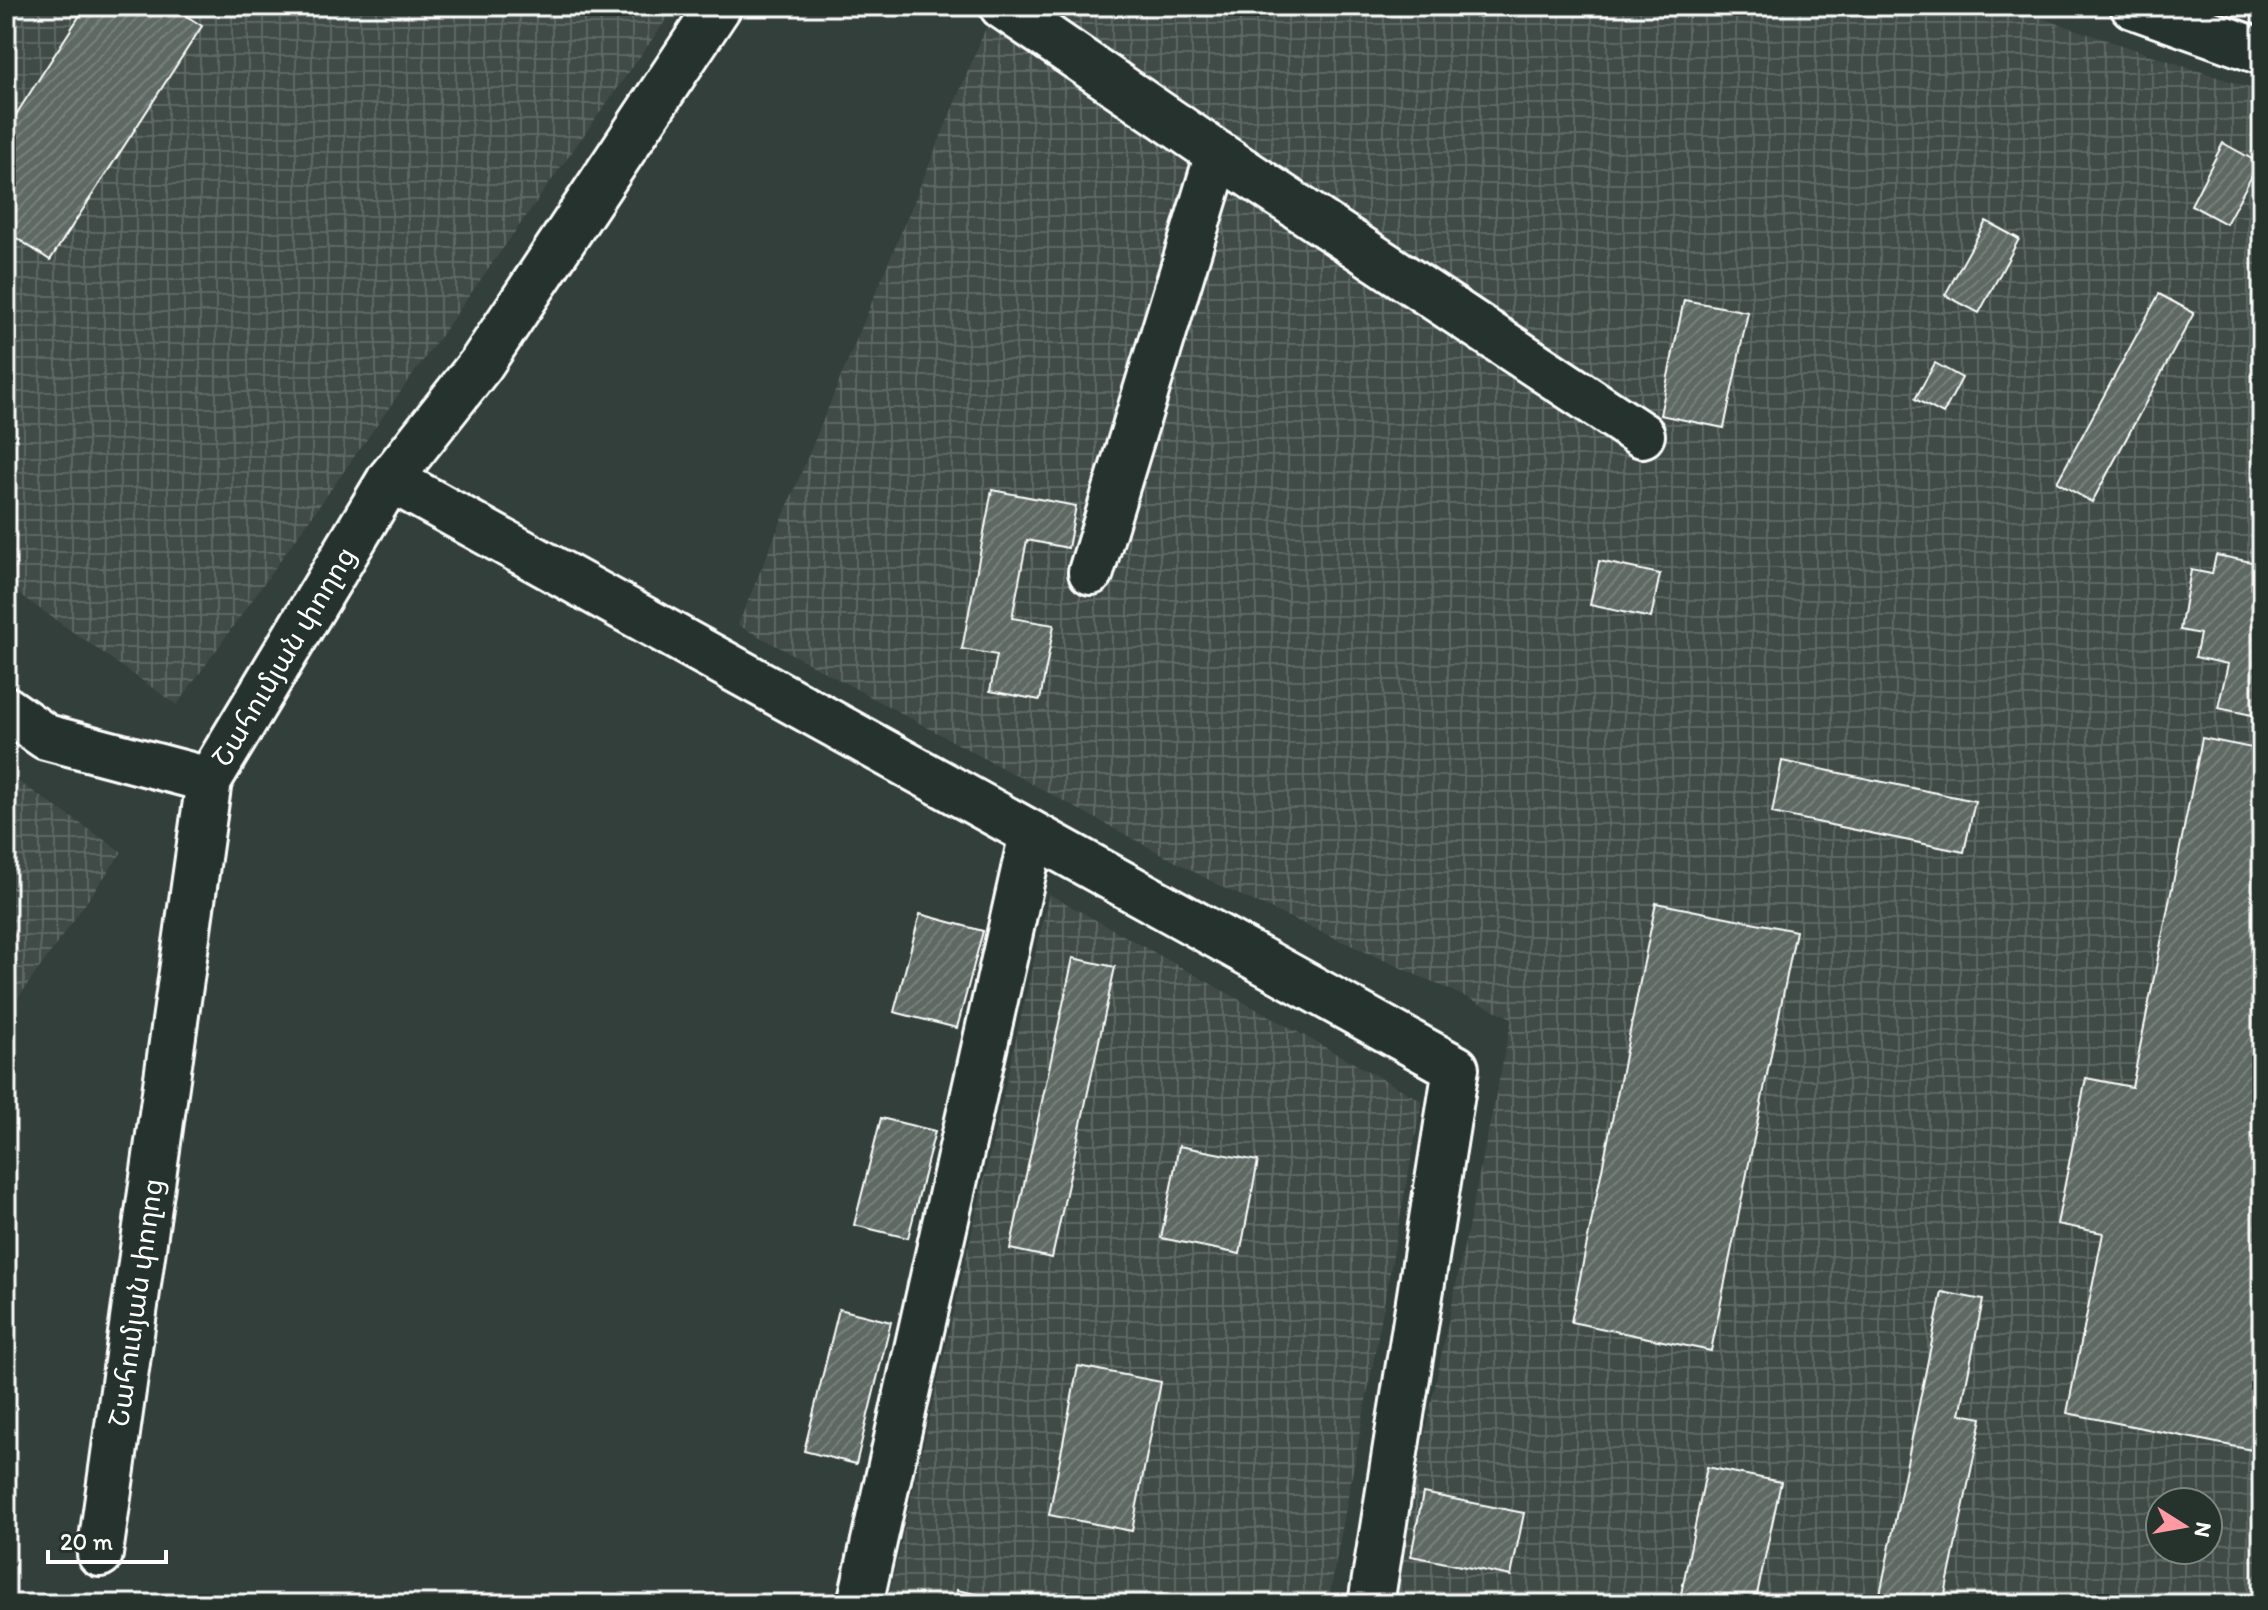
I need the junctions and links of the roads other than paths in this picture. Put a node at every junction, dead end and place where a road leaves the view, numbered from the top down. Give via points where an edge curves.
1 (719, 6) edge
2 (1002, 6) edge
3 (2133, 6) edge
4 (2262, 52) edge
5 (1218, 154) junction
6 (1642, 435) dead end
7 (390, 479) junction
8 (1091, 572) dead end
9 (6, 709) edge
10 (209, 780) junction
11 (1032, 834) junction
12 (100, 1554) dead end
13 (860, 1604) edge
14 (1371, 1604) edge

1 - 7 street, Շահումյան փողոց via 481,364
2 - 5 street
3 - 4 street
5 - 6 street
5 - 8 street
7 - 10 street, Շահումյան փողոց
7 - 11 street
9 - 10 street via 46,737
10 - 12 street, Շահումյան փողոց
11 - 13 street
11 - 14 street via 1456,1068

